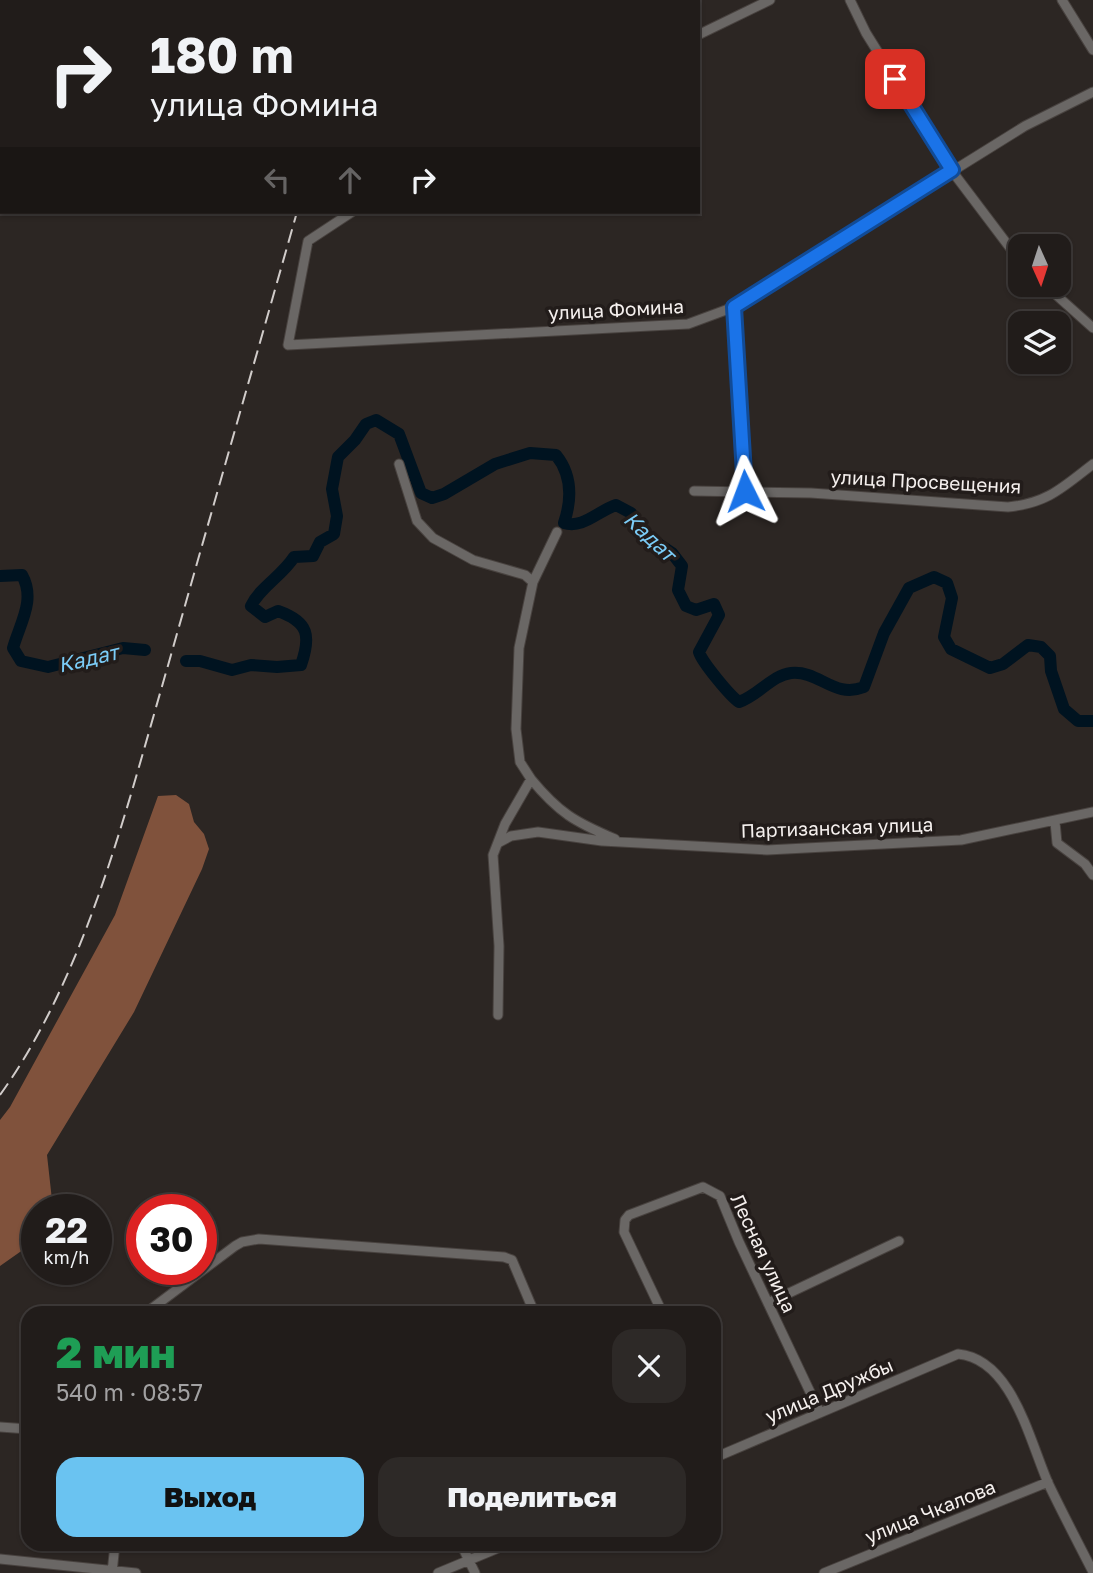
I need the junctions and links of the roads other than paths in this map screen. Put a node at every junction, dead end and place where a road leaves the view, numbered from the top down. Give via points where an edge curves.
1 (770, 0) edge
2 (850, 0) edge
3 (1062, 0) edge
4 (700, 34) edge
5 (1093, 50) edge
6 (1093, 92) edge
7 (952, 170) junction
8 (349, 214) edge
9 (1008, 245) edge
10 (1060, 298) edge
11 (734, 307) junction
12 (1093, 328) edge
13 (399, 464) dead end
14 (1093, 464) edge
15 (694, 491) dead end
16 (745, 491) junction
17 (558, 532) dead end
18 (533, 582) junction
19 (531, 779) junction
20 (1093, 812) edge
21 (1055, 822) junction
22 (620, 841) junction
23 (498, 843) junction
24 (1093, 875) edge
25 (498, 1015) dead end
26 (898, 1241) dead end
27 (768, 1303) junction
28 (155, 1306) edge
29 (531, 1306) edge
30 (659, 1306) edge
31 (820, 1413) junction
32 (0, 1427) edge
33 (21, 1428) edge
34 (721, 1455) edge
35 (1048, 1482) junction
36 (115, 1551) edge
37 (464, 1551) edge
38 (489, 1551) edge
39 (0, 1559) edge
40 (468, 1559) junction
41 (112, 1572) edge
42 (1093, 1572) edge
43 (136, 1573) edge
44 (438, 1573) edge
45 (475, 1573) edge
46 (824, 1573) edge

1 - 4 street
2 - 7 street
3 - 5 street
6 - 7 street, улица Фомина
7 - 9 street
7 - 11 street, улица Фомина
8 - 11 street, улица Фомина via 308,241 288,345 672,326
10 - 12 street
11 - 16 street
13 - 18 street via 416,521 433,538 473,560 525,575
14 - 16 street, улица Просвещения via 1042,500 1009,507
15 - 16 street, улица Просвещения
17 - 18 street
18 - 19 street via 519,648 516,707 517,753
19 - 22 street via 562,813
19 - 23 street
20 - 21 street, Партизанская улица
21 - 22 street, Партизанская улица via 961,840 767,850
21 - 24 street via 1057,843
22 - 23 street, Партизанская улица via 538,832
23 - 25 street via 492,863 499,946
26 - 27 street
27 - 30 street, Лесная улица via 720,1196 703,1187 625,1220 624,1232
27 - 31 street, Лесная улица
28 - 29 street via 251,1239 504,1257 512,1261
31 - 34 street, улица Дружбы
31 - 35 street, улица Дружбы via 958,1354 969,1355 1008,1391 1024,1418
32 - 33 street
35 - 42 street
35 - 46 street, улица Чкалова
36 - 41 street
37 - 40 street
38 - 40 street
39 - 41 street
40 - 44 street
40 - 45 street
41 - 43 street

